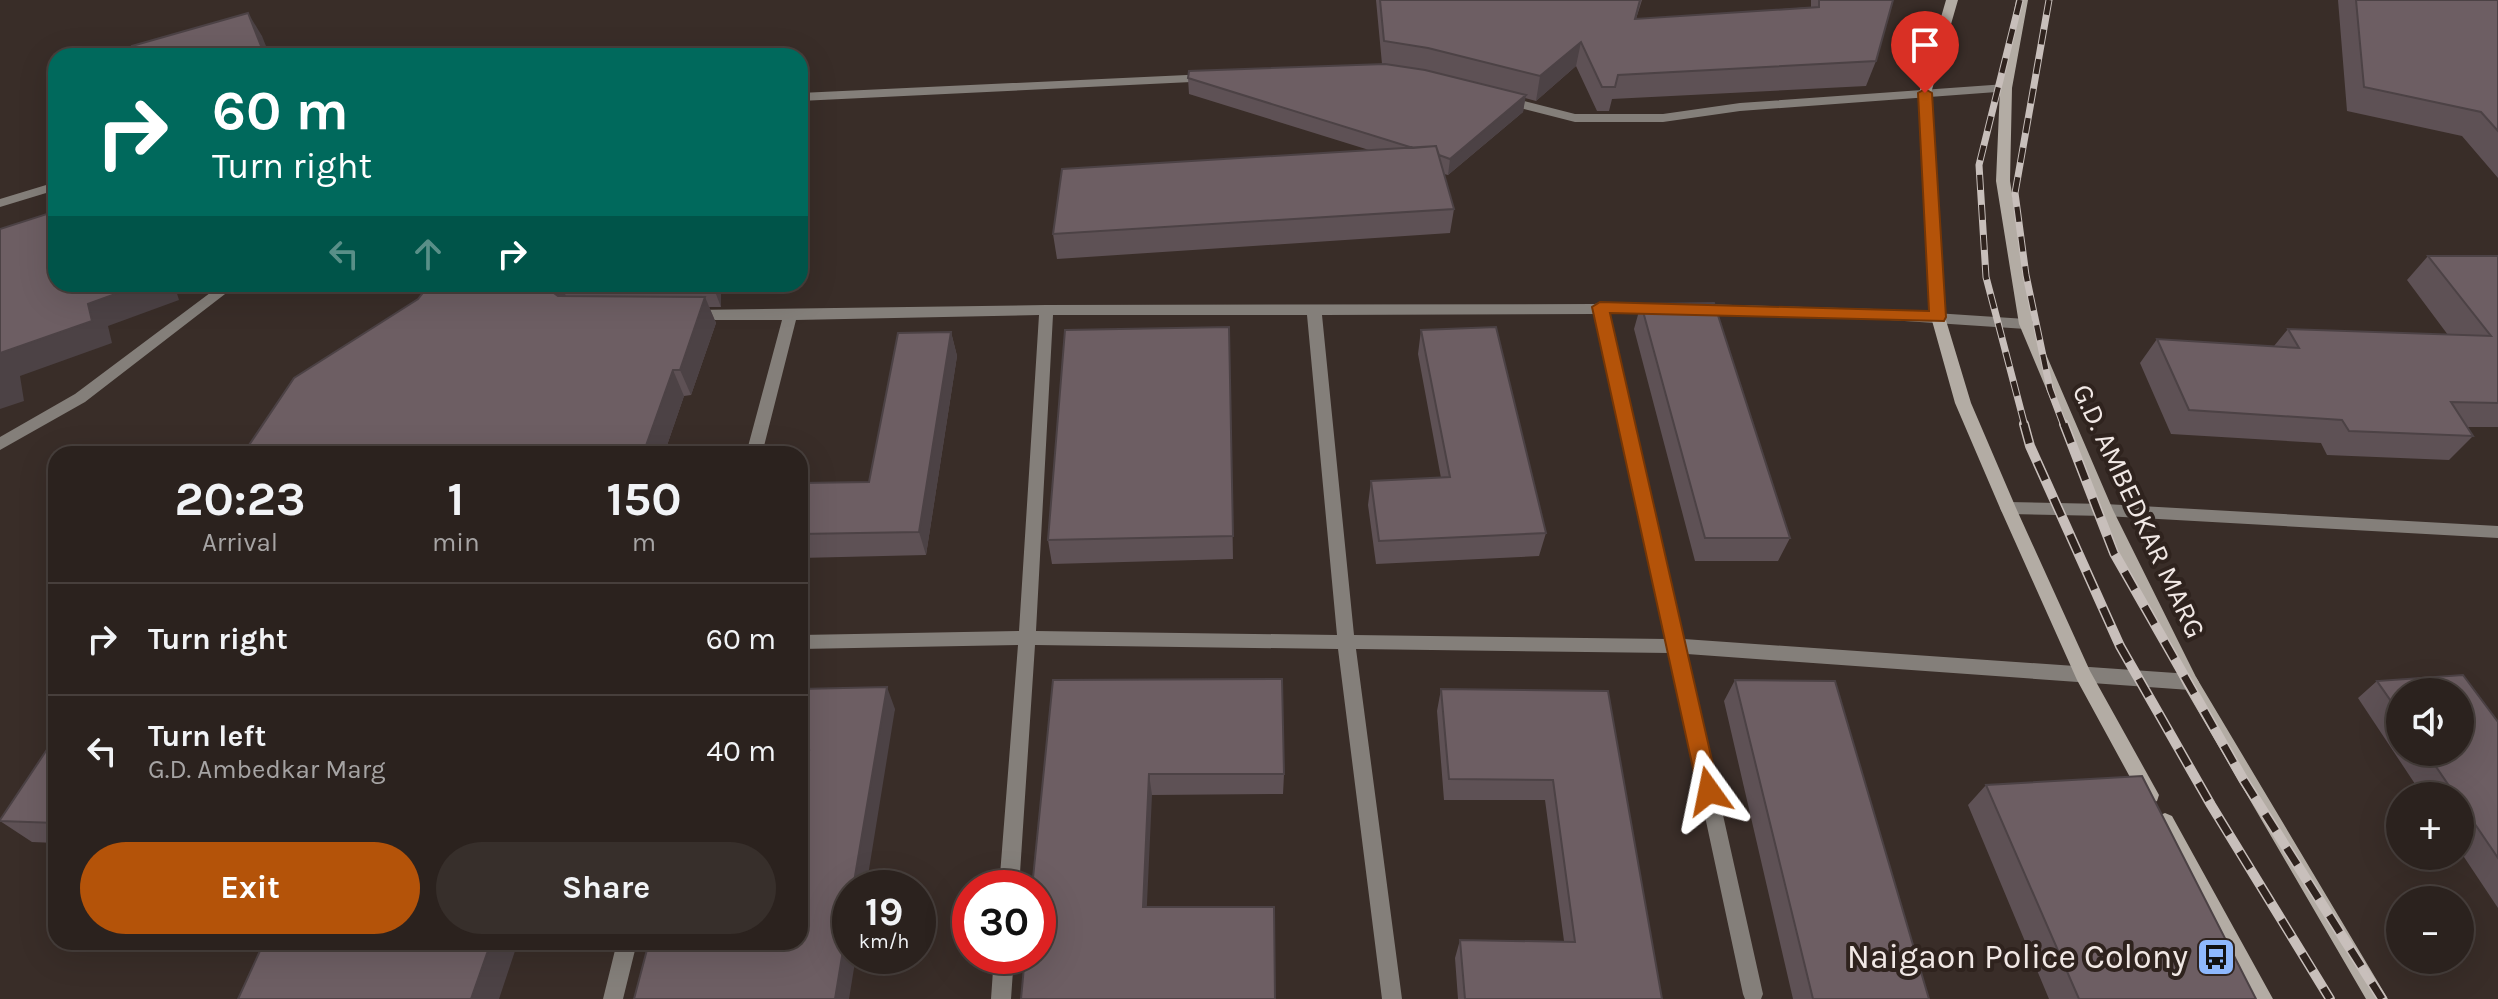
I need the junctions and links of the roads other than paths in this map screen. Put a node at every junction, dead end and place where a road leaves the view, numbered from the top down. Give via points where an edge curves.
1 (1952, 0) edge
2 (2022, 0) edge
3 (1215, 78) edge
4 (2006, 88) junction
5 (1925, 93) junction
6 (1485, 95) edge
7 (808, 97) edge
8 (48, 188) edge
9 (0, 203) edge
10 (220, 292) edge
11 (1600, 307) junction
12 (1046, 310) junction
13 (1314, 310) junction
14 (681, 315) edge
15 (790, 315) junction
16 (1938, 317) junction
17 (2026, 324) junction
18 (0, 444) edge
19 (756, 446) edge
20 (2008, 508) junction
21 (2105, 510) junction
22 (2498, 532) edge
23 (1027, 638) junction
24 (808, 642) edge
25 (1346, 643) junction
26 (1677, 646) junction
27 (2083, 675) junction
28 (2190, 682) junction
29 (1010, 870) edge
30 (625, 950) edge
31 (1003, 974) edge
32 (1753, 994) dead end
33 (613, 999) edge
34 (1001, 999) edge
35 (1392, 999) edge
36 (2263, 999) edge
37 (2378, 999) edge

1 - 5 main road
2 - 4 main road, G.D. AMBEDKAR MARG
3 - 7 street
4 - 5 street
4 - 17 main road, G.D. AMBEDKAR MARG via 2003,181
5 - 6 street via 1663,118 1575,118
5 - 16 main road
8 - 9 street
10 - 18 street via 80,398
11 - 13 street
11 - 16 street
11 - 26 street
12 - 13 street
12 - 15 street
12 - 23 street
13 - 25 street
14 - 15 street
15 - 19 street
16 - 17 street
16 - 20 main road via 1963,403
17 - 21 main road, G.D. AMBEDKAR MARG
20 - 21 street
20 - 27 main road
21 - 22 street
21 - 28 main road, G.D. AMBEDKAR MARG
23 - 24 street
23 - 25 street
23 - 29 street
25 - 26 street
25 - 35 street
26 - 27 street
26 - 32 street
27 - 28 street
27 - 36 main road
28 - 37 main road, G.D. AMBEDKAR MARG
30 - 33 street
31 - 34 street

